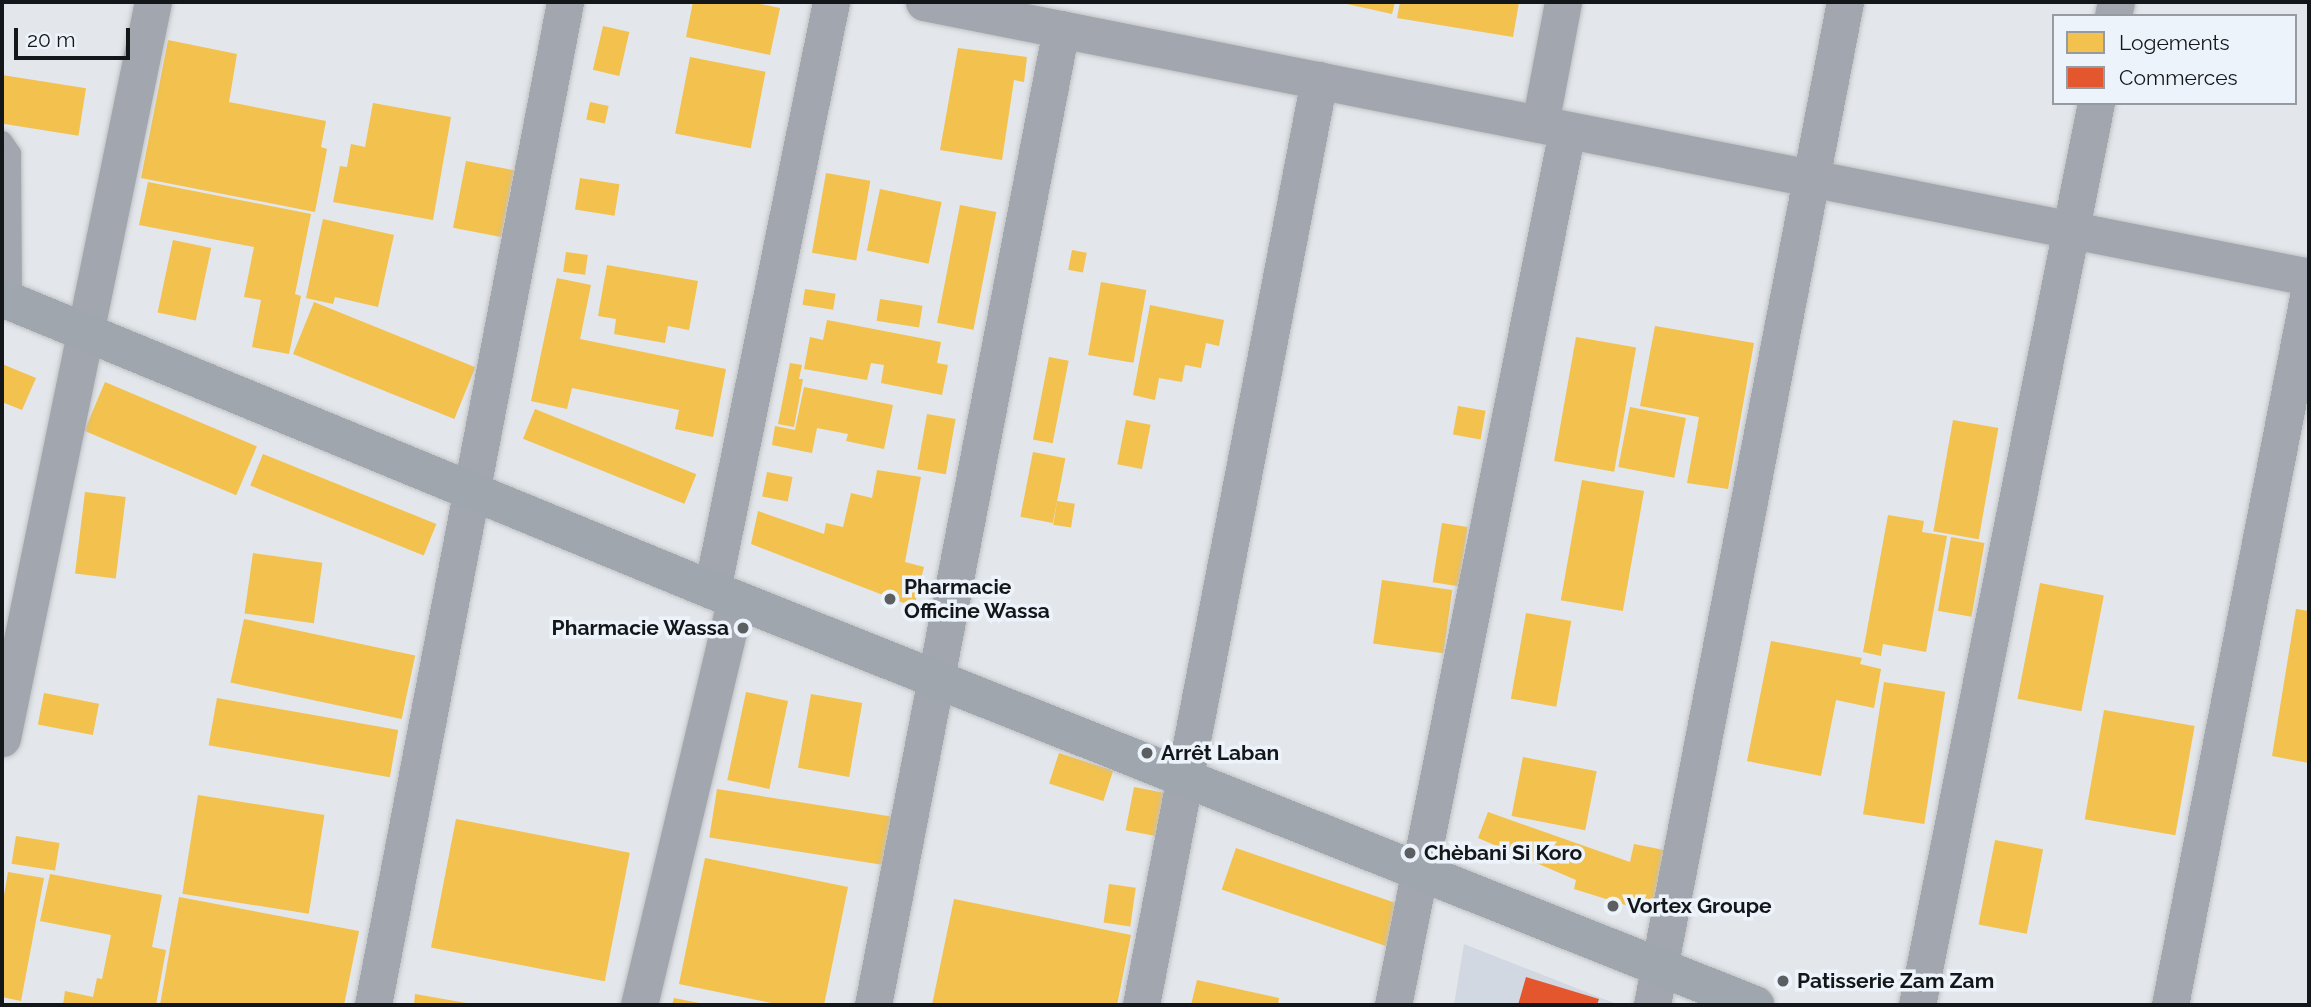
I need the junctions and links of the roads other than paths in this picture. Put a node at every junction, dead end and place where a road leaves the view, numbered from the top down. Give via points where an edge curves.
1 (153, 2) edge
2 (565, 2) edge
3 (831, 2) edge
4 (924, 2) edge
5 (1563, 2) edge
6 (1844, 2) edge
7 (1061, 29) junction
8 (1320, 80) junction
9 (2095, 105) edge
10 (1553, 127) junction
11 (2, 140) edge
12 (1811, 178) junction
13 (2070, 230) junction
14 (2309, 277) edge
15 (2309, 292) edge
16 (7, 300) edge
17 (85, 333) junction
18 (474, 492) junction
19 (724, 595) junction
20 (934, 679) junction
21 (2, 738) edge
22 (1184, 779) junction
23 (1420, 872) junction
24 (1660, 967) junction
25 (373, 1005) edge
26 (639, 1005) edge
27 (873, 1005) edge
28 (1141, 1005) edge
29 (1393, 1005) edge
30 (1652, 1005) edge
31 (1755, 1005) edge
32 (1917, 1005) edge
33 (2170, 1005) edge

1 - 17 street
2 - 18 street
3 - 19 street
4 - 7 street
5 - 10 street
6 - 12 street
7 - 8 street
7 - 20 street
8 - 10 street
8 - 22 street
9 - 13 street
10 - 12 street
10 - 23 street
11 - 16 lane via 11,153
12 - 13 street
12 - 24 street
13 - 14 street
13 - 32 street
15 - 33 street
16 - 17 main road
17 - 18 main road
17 - 21 street
18 - 19 main road
18 - 25 street
19 - 20 main road
19 - 26 street
20 - 22 main road
20 - 27 street
22 - 23 main road
22 - 28 street
23 - 24 main road
23 - 29 street
24 - 30 street
24 - 31 main road

